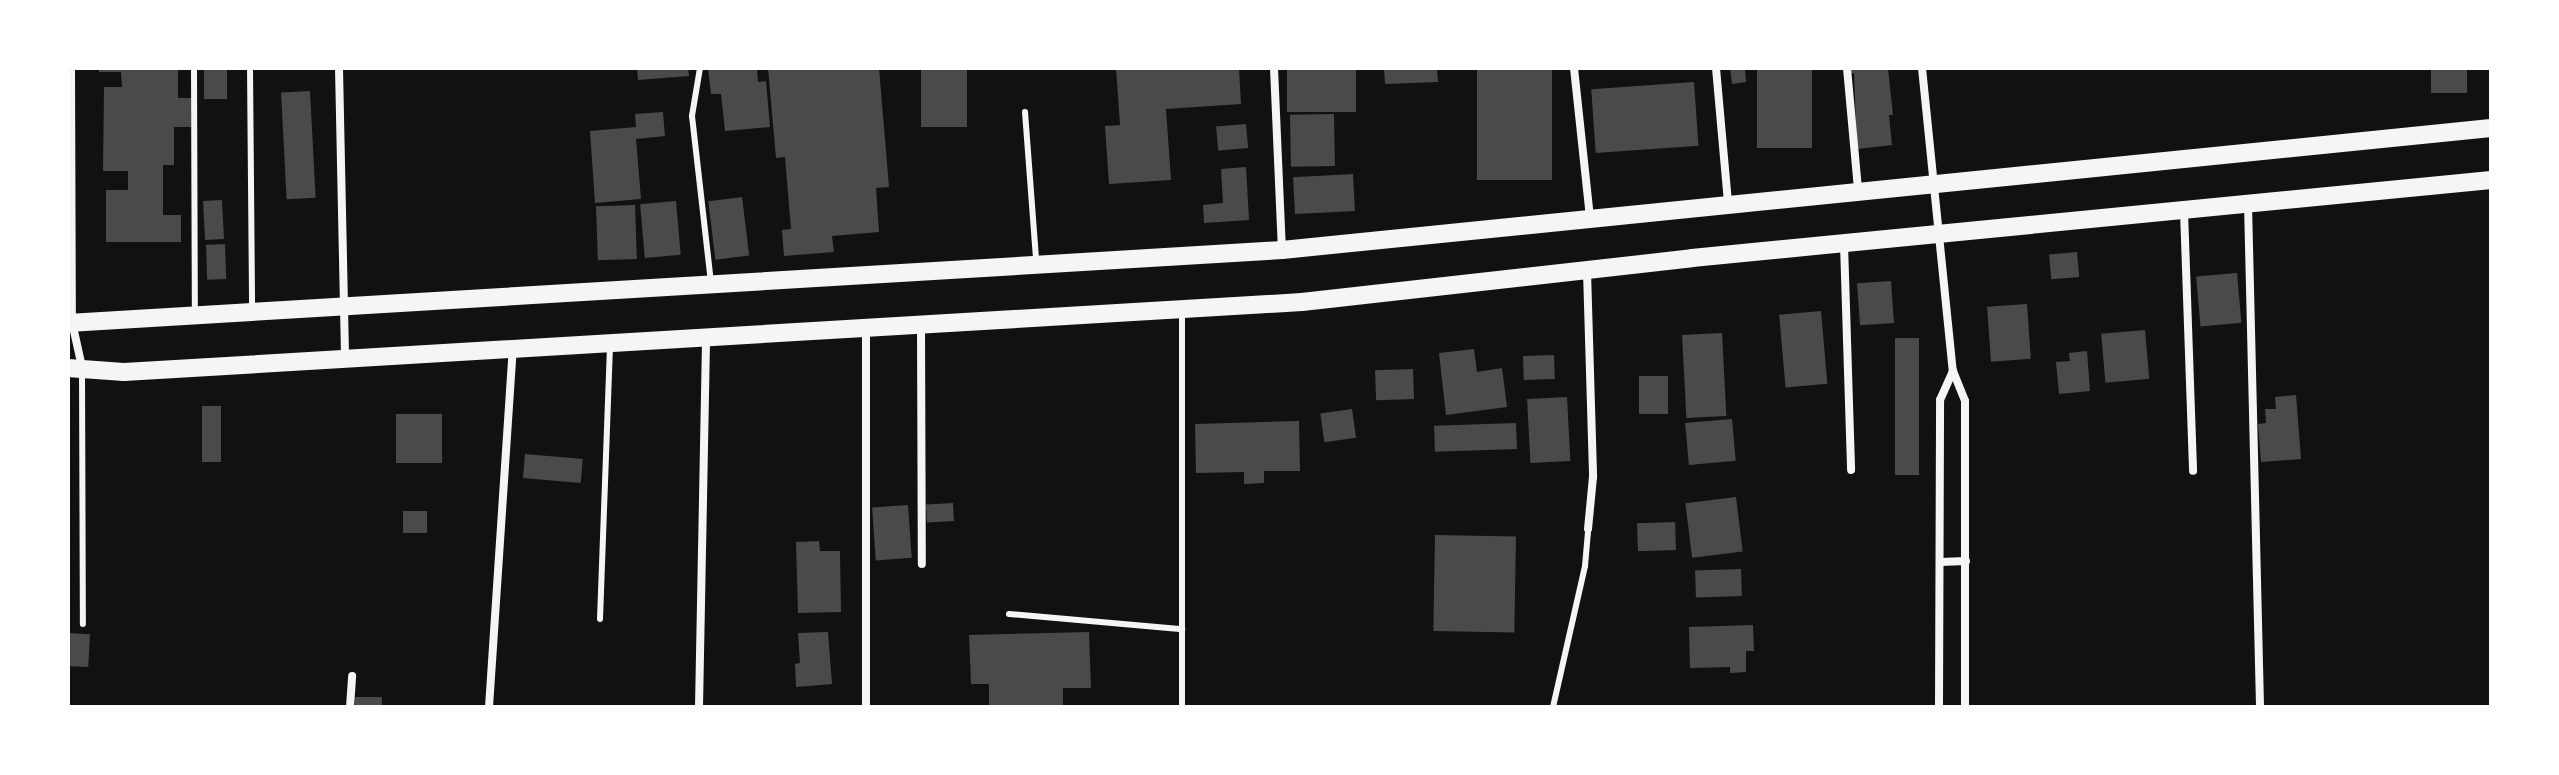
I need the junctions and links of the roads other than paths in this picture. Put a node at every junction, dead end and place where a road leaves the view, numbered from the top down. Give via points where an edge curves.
1 (71, 68) edge
2 (194, 68) edge
3 (250, 68) edge
4 (339, 68) edge
5 (700, 68) edge
6 (1274, 68) edge
7 (1574, 68) edge
8 (1716, 68) edge
9 (1847, 68) edge
10 (1922, 68) edge
11 (1025, 112) dead end
12 (2491, 128) edge
13 (2491, 180) edge
14 (1932, 183) junction
15 (1858, 190) junction
16 (1728, 203) junction
17 (2247, 204) junction
18 (2184, 210) junction
19 (1590, 218) junction
20 (1937, 234) junction
21 (1844, 243) junction
22 (1282, 250) junction
23 (1036, 262) junction
24 (1587, 270) junction
25 (711, 284) junction
26 (341, 306) junction
27 (1182, 310) junction
28 (252, 312) junction
29 (195, 315) junction
30 (70, 322) edge
31 (921, 325) junction
32 (866, 328) junction
33 (706, 338) junction
34 (611, 343) junction
35 (513, 349) junction
36 (345, 359) junction
37 (75, 368) edge
38 (1953, 371) junction
39 (1851, 470) dead end
40 (2193, 471) dead end
41 (1588, 529) joint
42 (1966, 561) junction
43 (1940, 562) junction
44 (922, 564) dead end
45 (1009, 614) dead end
46 (600, 619) dead end
47 (83, 624) dead end
48 (1182, 629) junction
49 (352, 676) dead end
50 (350, 707) edge
51 (489, 707) edge
52 (699, 707) edge
53 (866, 707) edge
54 (1182, 707) edge
55 (1553, 707) edge
56 (1939, 707) edge
57 (1965, 707) edge
58 (2260, 707) edge

1 - 30 street
2 - 29 lane
3 - 28 lane
4 - 26 street
5 - 25 lane via 692,116
6 - 22 street
7 - 19 street
8 - 16 street
9 - 15 street
10 - 14 street
11 - 23 lane
12 - 14 main road
13 - 17 main road
14 - 15 main road
14 - 20 street
15 - 16 main road
16 - 19 main road
17 - 18 main road
17 - 58 street
18 - 20 main road
18 - 40 street
19 - 22 main road
20 - 21 main road
20 - 38 street
21 - 24 main road
21 - 39 street
22 - 23 main road
23 - 25 main road
24 - 27 main road
24 - 41 street via 1593,477
25 - 26 main road
26 - 28 main road
26 - 36 street
27 - 31 main road
27 - 48 lane
28 - 29 main road
29 - 30 main road
30 - 37 street
31 - 32 main road
31 - 44 street
32 - 33 main road
32 - 53 street
33 - 34 main road
33 - 52 street
34 - 35 main road
34 - 46 lane
35 - 36 main road
35 - 51 street
36 - 37 main road via 124,372
37 - 47 lane
38 - 42 street via 1965,401
38 - 43 street via 1940,400
41 - 55 lane via 1585,566
42 - 43 street
42 - 57 street
43 - 56 street
45 - 48 lane
48 - 54 lane
49 - 50 street

